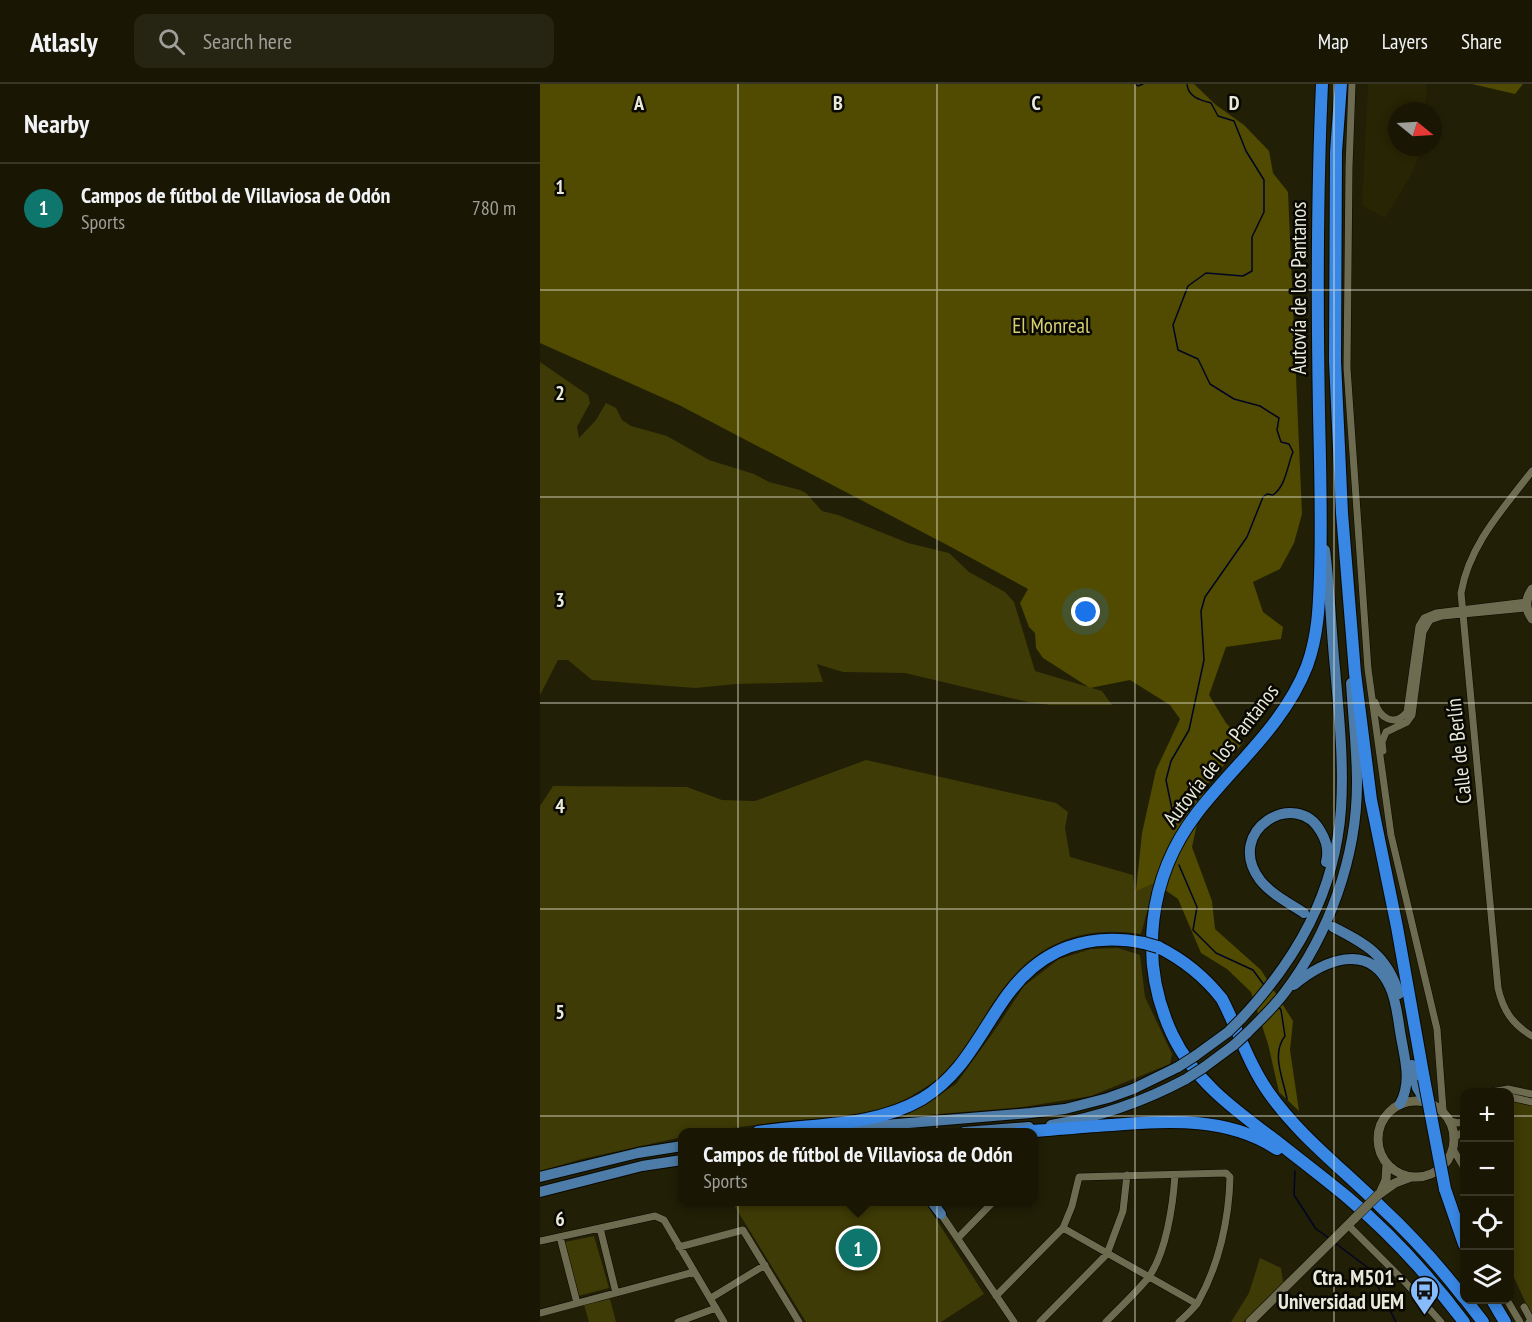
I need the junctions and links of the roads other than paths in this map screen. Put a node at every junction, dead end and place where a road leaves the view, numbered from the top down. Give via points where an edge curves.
1 (1323, 84) edge
2 (1341, 84) edge
3 (1352, 84) edge
4 (1532, 471) edge
5 (1342, 513) junction
6 (1322, 532) junction
7 (1532, 589) edge
8 (1527, 605) junction
9 (1462, 612) junction
10 (1532, 619) edge
11 (1368, 669) junction
12 (1386, 799) junction
13 (1321, 898) junction
14 (1304, 913) dead end
15 (1333, 927) dead end
16 (1284, 993) junction
17 (1532, 1036) edge
18 (1514, 1090) edge
19 (1532, 1094) edge
20 (1514, 1098) edge
21 (1425, 1101) junction
22 (1532, 1102) edge
23 (1400, 1104) junction
24 (1443, 1110) junction
25 (1450, 1121) junction
26 (1460, 1123) edge
27 (791, 1128) edge
28 (835, 1128) edge
29 (1014, 1128) edge
30 (1038, 1131) edge
31 (1460, 1134) edge
32 (1454, 1138) junction
33 (678, 1147) edge
34 (1453, 1149) junction
35 (678, 1161) edge
36 (1460, 1161) edge
37 (1387, 1164) junction
38 (1127, 1175) junction
39 (1175, 1175) junction
40 (1411, 1177) junction
41 (540, 1178) edge
42 (540, 1192) edge
43 (1378, 1195) junction
44 (1351, 1201) junction
45 (935, 1206) edge
46 (989, 1206) edge
47 (941, 1214) joint
48 (1348, 1225) junction
49 (600, 1228) junction
50 (1063, 1228) junction
51 (1460, 1232) edge
52 (560, 1237) junction
53 (958, 1238) junction
54 (540, 1242) edge
55 (679, 1247) junction
56 (1107, 1254) junction
57 (765, 1265) junction
58 (694, 1272) junction
59 (1149, 1276) junction
60 (1460, 1292) edge
61 (616, 1293) junction
62 (996, 1296) junction
63 (711, 1298) junction
64 (577, 1303) junction
65 (1197, 1304) junction
66 (1470, 1304) edge
67 (1495, 1304) edge
68 (1510, 1304) edge
69 (1524, 1307) dead end
70 (716, 1308) junction
71 (540, 1313) edge
72 (678, 1322) edge
73 (724, 1322) edge
74 (799, 1322) edge
75 (1014, 1322) edge
76 (1040, 1322) edge
77 (1106, 1322) edge
78 (1179, 1322) edge
79 (1250, 1322) edge
80 (1441, 1322) edge
81 (1464, 1322) edge
82 (1483, 1322) edge
83 (1505, 1322) edge
84 (1520, 1322) edge
85 (1529, 1322) edge

1 - 6 highway, Autovía de los Pantanos via 1317,224
2 - 5 highway, Autovía de los Pantanos via 1336,152 1335,339
3 - 11 street via 1347,368
4 - 9 street, Calle de Berlín via 1471,556 1462,584
5 - 16 main road via 1357,764 1353,820 1342,877 1328,917
5 - 51 highway, Autovía de los Pantanos, bridge via 1371,800 1445,1189
6 - 13 main road via 1342,765 1341,811
6 - 44 highway, Autovía de los Pantanos via 1319,616 1307,665 1275,723 1197,814 1180,840 1161,879 1151,929 1151,955 1163,1012 1199,1077
7 - 8 street
8 - 9 street
8 - 10 street
9 - 11 street via 1432,613 1421,621 1409,706 1403,717 1390,720 1377,711
9 - 12 street via 1433,618 1425,627 1412,715 1383,737
9 - 17 street, Calle de Berlín via 1498,988 1505,1011
11 - 12 street
12 - 24 street via 1391,836 1437,1029
13 - 14 main road via 1328,854 1319,828 1308,819 1283,813 1259,826 1250,854 1254,868 1276,895
13 - 28 main road, bridge via 1302,940 1263,996 1241,1019 1195,1056 1133,1089 1065,1109
15 - 21 main road via 1380,956 1395,979 1415,1079
16 - 23 main road via 1313,970 1342,959 1363,961 1382,974 1395,1004 1407,1075
16 - 29 main road, bridge via 1234,1045 1186,1079 1140,1102 1091,1118
18 - 19 street
20 - 22 street
21 - 23 street
21 - 24 street
23 - 37 street via 1388,1112 1378,1129 1379,1149
24 - 25 street
25 - 26 street
25 - 32 street
27 - 60 highway, bridge via 872,1118 924,1098 951,1077 1007,995 1041,961 1083,942 1118,939 1144,943 1185,962 1213,988 1268,1091 1286,1114 1381,1206
30 - 44 highway via 1159,1121 1215,1125 1274,1147
31 - 32 street
32 - 34 street
33 - 41 main road
34 - 36 street
34 - 40 street via 1442,1167 1422,1177
35 - 42 main road
37 - 40 street
37 - 43 street via 1386,1180
38 - 39 street
38 - 50 street via 1079,1177
38 - 56 street via 1123,1211
39 - 59 street via 1168,1227
39 - 65 street via 1229,1174 1222,1240
40 - 43 street
43 - 48 street, bridge
44 - 81 highway, Autovía de los Pantanos via 1413,1262
45 - 47 main road
46 - 53 street
47 - 53 street
48 - 79 street
48 - 80 street
49 - 52 street
49 - 55 street via 655,1216 664,1220
49 - 61 street
50 - 56 street
50 - 62 street
52 - 54 street
52 - 64 street
53 - 62 street
55 - 57 street via 743,1230
55 - 58 street
56 - 59 street
56 - 76 street
57 - 63 street
57 - 74 street
58 - 61 street
58 - 63 street
59 - 65 street
59 - 77 street
61 - 64 street
62 - 75 street
63 - 70 street
64 - 71 street
65 - 78 street
66 - 82 highway
67 - 83 highway
68 - 84 street
69 - 85 street
70 - 72 street
70 - 73 street

